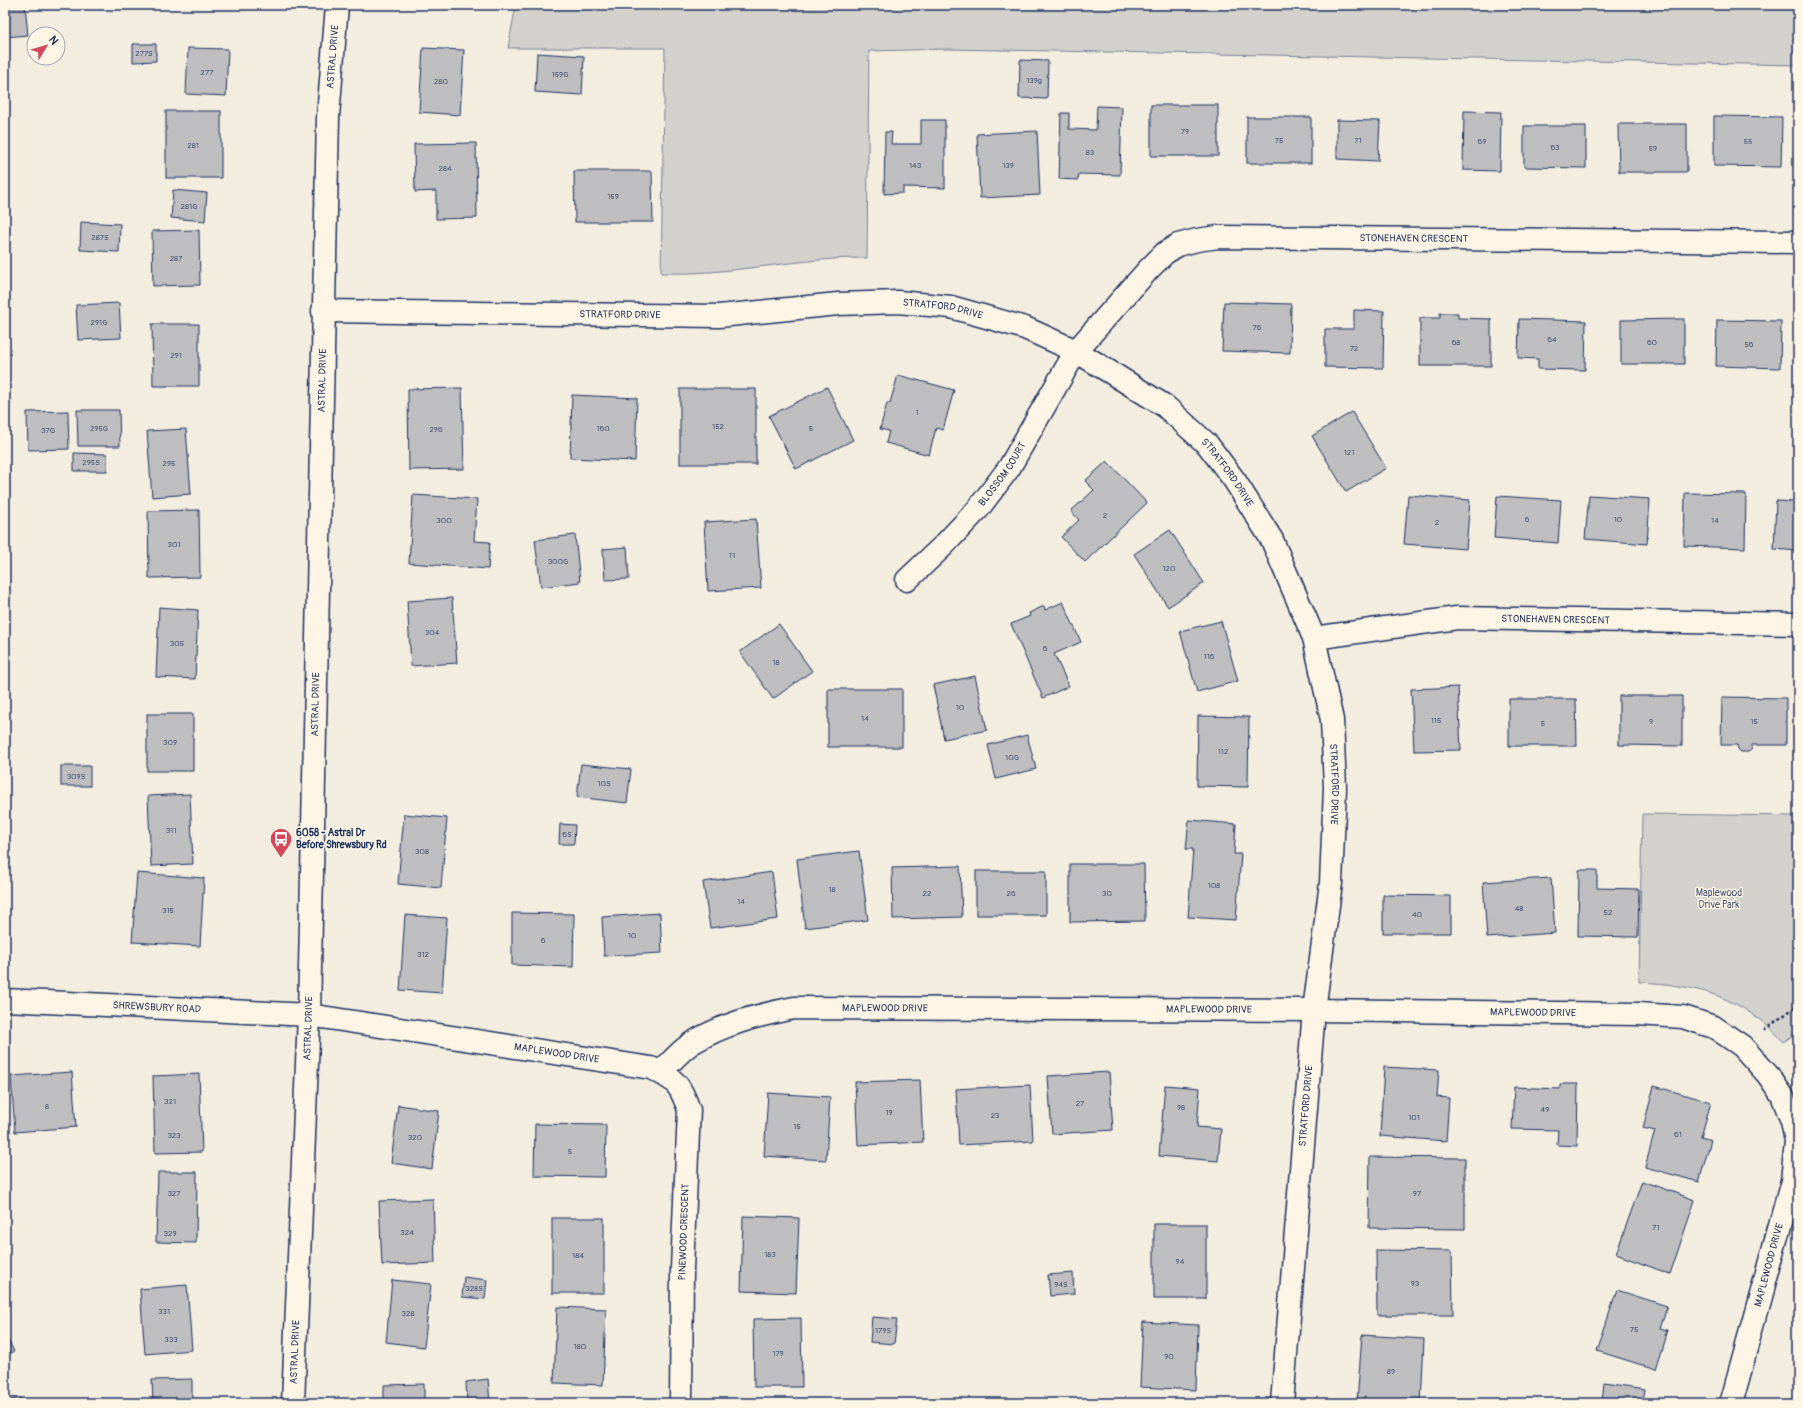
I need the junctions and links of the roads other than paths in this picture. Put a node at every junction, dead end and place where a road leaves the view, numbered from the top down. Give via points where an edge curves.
1 (337, 5) edge
2 (1798, 242) edge
3 (323, 311) junction
4 (1076, 351) junction
5 (907, 580) dead end
6 (1798, 624) edge
7 (1314, 638) junction
8 (5, 1000) edge
9 (1314, 1010) junction
10 (309, 1015) junction
11 (661, 1072) junction
12 (293, 1403) edge
13 (681, 1403) edge
14 (1282, 1403) edge
15 (1731, 1403) edge

1 - 3 street, ASTRAL DRIVE via 328,117
2 - 4 street, STONEHAVEN CRESCENT via 1218,237 1197,240 1178,245 1165,253
3 - 4 street, STRATFORD DRIVE via 719,316 838,304 898,302 966,311 1025,328
3 - 10 street, ASTRAL DRIVE
4 - 5 street, BLOSSOM COURT via 1009,468 978,509
4 - 7 street, STRATFORD DRIVE via 1165,406 1208,445 1272,540
6 - 7 street, STONEHAVEN CRESCENT via 1456,618
7 - 9 street, STRATFORD DRIVE via 1332,720 1335,788 1331,883
8 - 10 street, SHREWSBURY ROAD
9 - 11 street, MAPLEWOOD DRIVE via 794,1008 765,1014 713,1032 691,1043
9 - 14 street, STRATFORD DRIVE
9 - 15 street, MAPLEWOOD DRIVE via 1638,1014 1683,1017 1714,1027 1742,1046 1782,1095 1796,1141 1792,1181
10 - 11 street, MAPLEWOOD DRIVE via 651,1068
10 - 12 street, ASTRAL DRIVE
11 - 13 street, PINEWOOD CRESCENT via 672,1078 680,1088 689,1110 682,1269

